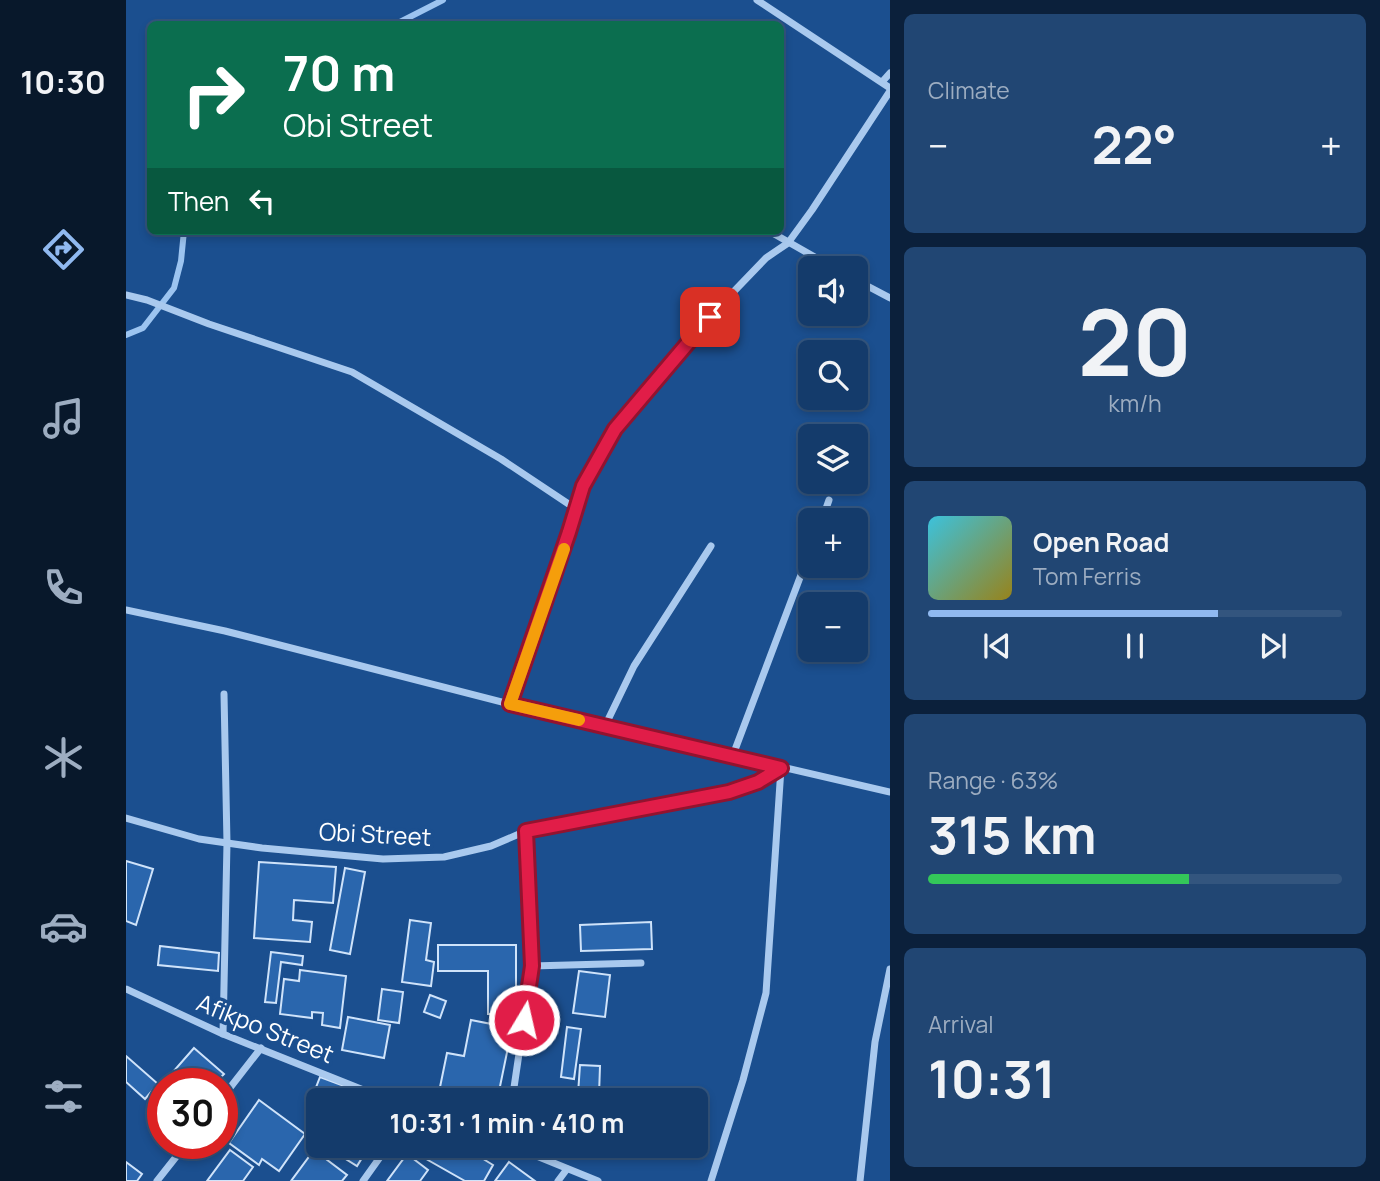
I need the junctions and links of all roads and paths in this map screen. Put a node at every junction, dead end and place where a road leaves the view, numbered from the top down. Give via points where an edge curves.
1 (757, 0) edge
2 (890, 73) edge
3 (882, 82) junction
4 (890, 90) edge
5 (775, 235) edge
6 (788, 243) junction
7 (812, 256) edge
8 (868, 286) edge
9 (126, 295) edge
10 (890, 298) edge
11 (830, 500) dead end
12 (827, 508) edge
13 (576, 509) junction
14 (711, 546) dead end
15 (800, 578) edge
16 (126, 610) edge
17 (224, 694) dead end
18 (510, 704) junction
19 (605, 726) junction
20 (733, 755) junction
21 (781, 768) junction
22 (890, 792) edge
23 (126, 818) edge
24 (526, 831) junction
25 (227, 843) junction
26 (641, 963) dead end
27 (532, 966) junction
28 (890, 969) edge
29 (126, 989) edge
30 (223, 1034) junction
31 (261, 1048) junction
32 (238, 1077) edge
33 (359, 1088) edge
34 (514, 1088) edge
35 (379, 1158) edge
36 (541, 1158) edge
37 (174, 1159) edge
38 (567, 1169) junction
39 (157, 1181) edge
40 (362, 1181) edge
41 (558, 1181) edge
42 (598, 1181) edge
43 (711, 1181) edge
44 (860, 1181) edge

1 - 3 street
2 - 3 street
3 - 4 street
4 - 6 street
5 - 6 street
6 - 7 street
6 - 13 street via 766,258 700,327 615,429 583,486
8 - 10 street
9 - 13 street via 352,372 501,458
11 - 12 street
13 - 18 street
14 - 19 street via 634,666
15 - 20 street
16 - 18 street
17 - 25 street
18 - 19 street
19 - 20 street
20 - 21 street
21 - 22 street
21 - 24 street, Obi Street via 729,792
21 - 43 street via 766,993
23 - 25 street, Obi Street
24 - 25 street, Obi Street via 491,846 444,857 383,859
24 - 27 street
25 - 30 street
26 - 27 street
27 - 34 street
28 - 44 street via 875,1042
29 - 30 street, Afikpo Street
30 - 31 street, Afikpo Street
31 - 32 street
31 - 33 street, Afikpo Street
35 - 40 street
36 - 38 street
37 - 39 street
38 - 41 street
38 - 42 street

